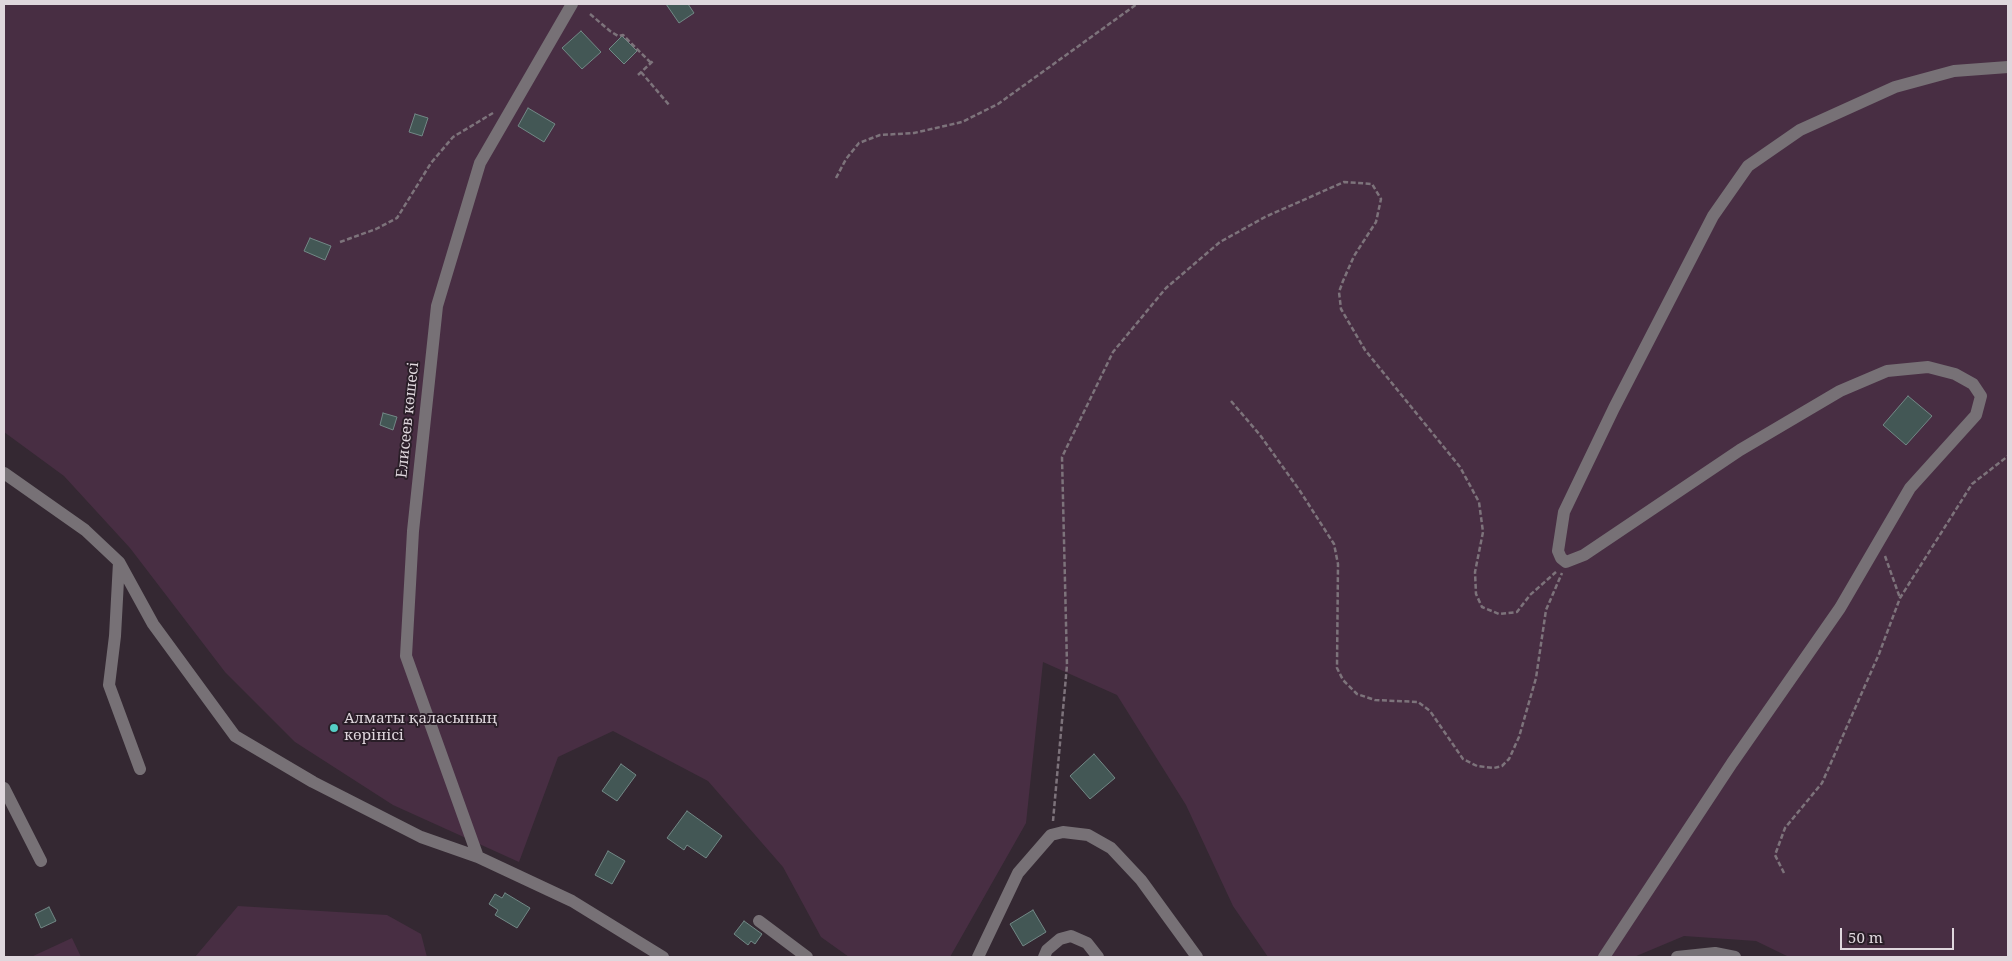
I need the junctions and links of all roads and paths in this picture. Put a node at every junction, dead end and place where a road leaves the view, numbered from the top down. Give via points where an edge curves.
1 (572, 4) edge
2 (1137, 4) edge
3 (590, 14) dead end
4 (2008, 67) edge
5 (642, 72) junction
6 (638, 75) dead end
7 (515, 103) junction
8 (670, 106) dead end
9 (836, 178) dead end
10 (340, 242) dead end
11 (1231, 401) dead end
12 (2008, 456) edge
13 (4, 473) edge
14 (1877, 542) junction
15 (119, 562) junction
16 (1566, 562) junction
17 (1900, 598) junction
18 (140, 769) dead end
19 (4, 788) edge
20 (1051, 835) junction
21 (478, 857) junction
22 (42, 861) dead end
23 (1784, 873) dead end
24 (759, 921) dead end
25 (663, 957) edge
26 (807, 957) edge
27 (978, 957) edge
28 (1044, 957) edge
29 (1098, 957) edge
30 (1197, 957) edge
31 (1604, 957) edge
32 (1677, 957) edge
33 (1735, 957) edge

1 - 7 street, Елисеев көшесі
2 - 9 path via 998,104 962,122 914,133 880,135 859,143
3 - 5 path via 610,31 623,35 652,62
4 - 16 street via 1954,71 1895,86 1800,130 1748,166 1713,216 1564,512 1558,551
5 - 6 path
5 - 8 path
7 - 10 path via 486,116 453,137 397,218
7 - 21 street, Елисеев көшесі via 480,163 436,306 413,531 406,656
11 - 16 path via 1260,435 1334,544 1338,564 1336,661 1343,680 1357,694 1375,700 1418,702 1430,711 1463,759 1477,766 1502,766 1519,737 1536,678 1546,610
12 - 17 path via 1972,484
13 - 15 street via 85,530
14 - 16 street via 1910,488 1976,415 1982,396 1973,384 1955,374 1928,367 1887,371 1840,391 1740,450 1584,556
14 - 17 path via 1889,563
14 - 31 street via 1840,608 1732,763
15 - 18 street via 109,685
15 - 21 street via 153,624 235,736 313,782 421,837
16 - 20 path via 1530,595 1517,612 1499,614 1482,607 1476,594 1475,572 1483,532 1478,502 1460,467 1365,350 1342,309 1339,292 1343,281 1354,256 1376,222 1380,200 1372,184 1344,182 1265,217 1220,242 1166,288 1113,352 1062,458 1067,665
17 - 23 path via 1822,783 1785,828 1775,855
19 - 22 street
20 - 27 street via 1018,873
20 - 30 street via 1063,832 1088,835 1111,848 1141,880
21 - 25 street via 572,901
24 - 26 street
28 - 29 street via 1060,939 1071,936 1087,943
32 - 33 street via 1715,953

